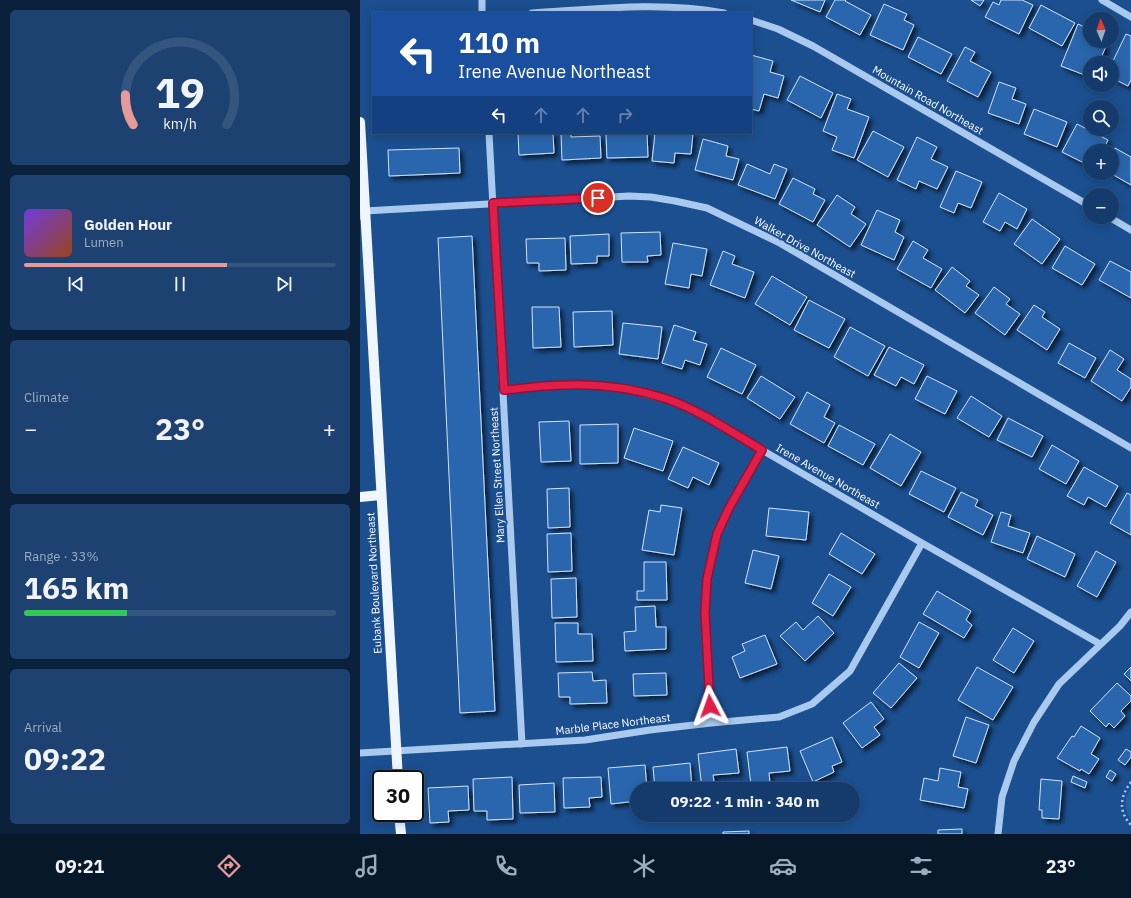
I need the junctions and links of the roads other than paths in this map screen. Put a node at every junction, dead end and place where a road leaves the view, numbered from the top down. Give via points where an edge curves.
1 (482, 0) edge
2 (1102, 0) edge
3 (482, 12) edge
4 (547, 12) edge
5 (718, 12) edge
6 (1131, 17) edge
7 (752, 20) edge
8 (360, 122) edge
9 (489, 134) edge
10 (1083, 202) edge
11 (493, 203) junction
12 (362, 213) edge
13 (1119, 223) edge
14 (1131, 230) edge
15 (504, 390) junction
16 (1131, 448) edge
17 (762, 450) junction
18 (381, 495) junction
19 (360, 497) edge
20 (922, 543) junction
21 (1131, 612) edge
22 (1100, 644) junction
23 (711, 723) junction
24 (522, 744) junction
25 (396, 752) junction
26 (360, 753) edge
27 (397, 770) edge
28 (399, 822) edge
29 (400, 834) edge
30 (998, 834) edge

1 - 3 street
2 - 6 street
4 - 5 street via 674,6
7 - 10 street, Mountain Road Northeast via 778,29 813,46
8 - 12 main road, Eubank Boulevard Northeast
9 - 11 street, Mary Ellen Street Northeast
11 - 12 street, Walker Drive Northeast
11 - 15 street, Mary Ellen Street Northeast
11 - 16 street, Walker Drive Northeast via 629,196 651,197 707,208 778,242
12 - 18 main road, Eubank Boulevard Northeast
13 - 14 street
15 - 17 street, Irene Avenue Northeast via 568,384 634,391 668,400 695,411
15 - 24 street, Mary Ellen Street Northeast
17 - 20 street, Irene Avenue Northeast
17 - 23 street via 717,534 707,579 705,613
18 - 19 main road
18 - 25 main road, Eubank Boulevard Northeast
20 - 22 street, Irene Avenue Northeast
20 - 23 street, Marble Place Northeast via 850,671 832,688 812,704 779,717
21 - 22 street
22 - 30 street via 1060,684 1034,722 1014,761 1002,797
23 - 24 street, Marble Place Northeast via 586,740
24 - 25 street, Marble Place Northeast
25 - 26 street, Marble Place Northeast
25 - 27 main road, Eubank Boulevard Northeast
28 - 29 main road

